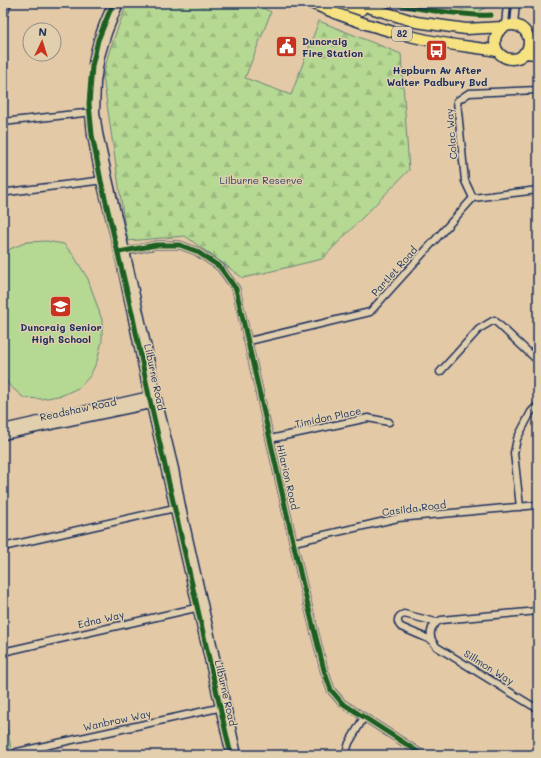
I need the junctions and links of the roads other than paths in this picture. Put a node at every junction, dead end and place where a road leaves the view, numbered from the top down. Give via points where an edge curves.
1 (8, 3) edge
2 (113, 3) edge
3 (119, 3) edge
4 (310, 3) edge
5 (340, 3) edge
6 (355, 3) edge
7 (507, 3) edge
8 (516, 3) edge
9 (394, 16) junction
10 (3, 17) edge
11 (508, 26) junction
12 (524, 30) junction
13 (538, 33) edge
14 (497, 51) junction
15 (524, 53) junction
16 (538, 54) edge
17 (538, 90) edge
18 (92, 112) junction
19 (3, 122) edge
20 (105, 180) junction
21 (538, 190) edge
22 (8, 192) dead end
23 (473, 198) junction
24 (122, 252) junction
25 (248, 341) junction
26 (538, 361) edge
27 (440, 372) dead end
28 (154, 399) junction
29 (538, 405) edge
30 (389, 422) dead end
31 (3, 429) edge
32 (3, 435) edge
33 (270, 439) junction
34 (538, 506) edge
35 (178, 507) junction
36 (520, 507) junction
37 (294, 542) junction
38 (3, 547) edge
39 (200, 607) junction
40 (538, 611) edge
41 (436, 622) junction
42 (431, 640) junction
43 (3, 652) edge
44 (223, 707) junction
45 (538, 708) edge
46 (364, 717) junction
47 (12, 755) edge
48 (231, 755) edge
49 (238, 755) edge
50 (346, 755) edge
51 (423, 755) edge

1 - 10 street
2 - 18 street, Lilburne Road via 96,48 89,104
3 - 18 street, Lilburne Road via 100,56
4 - 14 main road, 82 via 397,33
5 - 9 main road via 371,14
6 - 9 main road, 82
7 - 11 street
8 - 11 street
9 - 11 main road, 82 via 466,29
11 - 12 main road via 520,26
11 - 14 main road via 499,30 496,35 494,40
12 - 13 main road
12 - 15 main road via 529,40 529,46
14 - 15 main road via 511,59
15 - 16 main road
17 - 23 street, Colac Way via 469,93 458,101 465,181
18 - 19 street
18 - 20 street, Lilburne Road via 92,135
20 - 22 street
20 - 24 street, Lilburne Road
21 - 23 street
23 - 25 street, Partlet Road via 370,312
24 - 25 street, Hilarion Road via 156,245 180,245 196,251 220,267 236,289
24 - 28 street, Lilburne Road
25 - 33 street, Hilarion Road
26 - 27 street via 494,320 479,329
28 - 31 street, Readshaw Road
28 - 32 street, Readshaw Road
28 - 35 street, Lilburne Road
29 - 36 street via 531,412 517,439 514,453
30 - 33 street, Timidon Place via 368,418
33 - 37 street, Hilarion Road
34 - 36 street, Casilda Road
35 - 38 street
35 - 39 street, Lilburne Road
36 - 37 street, Casilda Road via 398,518
37 - 46 street, Hilarion Road via 331,690 342,702
39 - 43 street, Edna Way
39 - 44 street, Lilburne Road
40 - 41 street, Sillmon Way
41 - 42 street via 431,630
41 - 42 street, Sillmon Way via 404,614 398,618 401,627
42 - 45 street, Sillmon Way via 437,647
44 - 47 street, Wanbrow Way via 16,752
44 - 48 street, Lilburne Road
44 - 49 street, Lilburne Road
46 - 50 street via 349,743
46 - 51 street, Hilarion Road

